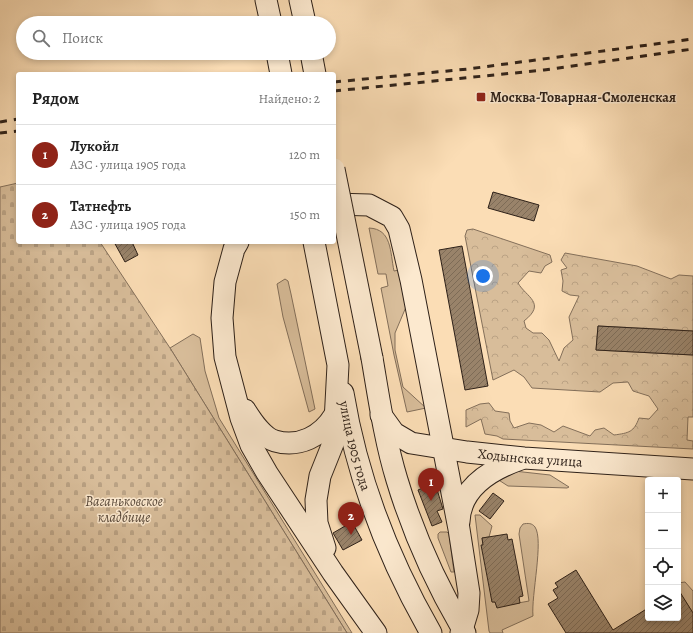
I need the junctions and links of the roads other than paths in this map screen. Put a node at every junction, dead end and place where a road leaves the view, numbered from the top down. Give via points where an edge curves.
1 (266, 0) edge
2 (300, 0) edge
3 (269, 16) edge
4 (303, 16) edge
5 (278, 60) edge
6 (312, 60) edge
7 (281, 72) edge
8 (315, 72) edge
9 (336, 179) edge
10 (336, 204) edge
11 (237, 244) edge
12 (314, 244) edge
13 (338, 365) junction
14 (233, 388) junction
15 (381, 414) junction
16 (334, 416) junction
17 (443, 448) junction
18 (524, 458) junction
19 (693, 469) edge
20 (459, 529) junction
21 (333, 573) junction
22 (463, 632) edge
23 (376, 633) edge
24 (430, 633) edge

1 - 3 main road
2 - 4 main road
5 - 7 main road
6 - 8 main road
9 - 15 main road, bridge
10 - 17 main road via 369,205 392,217 399,229
11 - 14 main road via 225,282 222,318 225,357
12 - 13 main road
13 - 16 main road via 338,394
13 - 24 main road, улица 1905 года via 345,404 371,505 393,562
14 - 16 main road via 248,416 258,428 275,441 310,439 328,426
14 - 21 main road via 251,445
15 - 17 main road, Ходынская улица via 394,433 401,438 411,443
15 - 22 main road via 397,481 411,519
16 - 21 main road via 334,441 320,476 316,512 320,534
17 - 18 main road, Ходынская улица
17 - 20 main road
18 - 19 main road, Ходынская улица
18 - 20 main road via 498,468 472,488 459,515
20 - 22 main road via 469,593
21 - 23 main road

